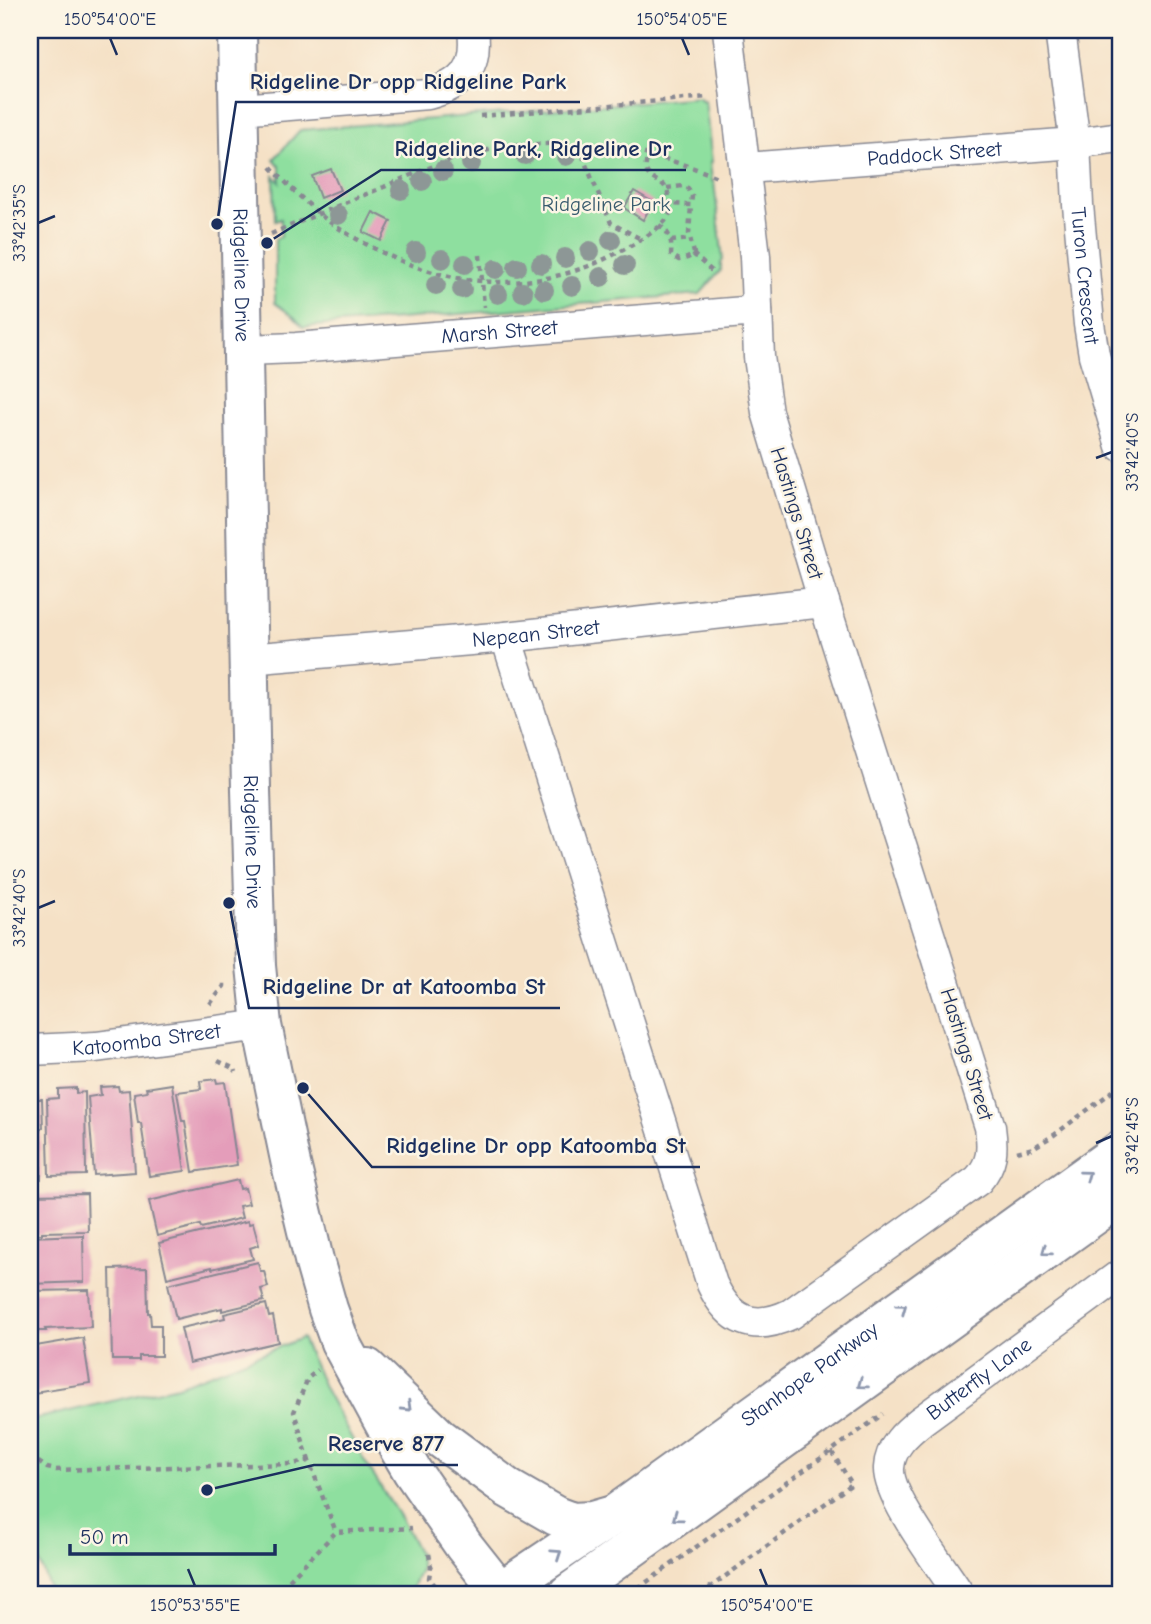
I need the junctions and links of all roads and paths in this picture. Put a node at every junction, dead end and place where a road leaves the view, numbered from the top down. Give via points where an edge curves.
1 (237, 30) edge
2 (473, 30) edge
3 (728, 30) edge
4 (1060, 30) edge
5 (708, 97) dead end
6 (239, 109) junction
7 (480, 116) dead end
8 (1121, 138) edge
9 (1075, 143) junction
10 (583, 145) junction
11 (648, 154) junction
12 (271, 167) dead end
13 (747, 179) junction
14 (667, 188) junction
15 (670, 204) junction
16 (691, 205) junction
17 (319, 214) junction
18 (659, 226) junction
19 (641, 239) junction
20 (690, 239) junction
21 (671, 241) junction
22 (241, 247) junction
23 (693, 254) junction
24 (481, 255) dead end
25 (714, 273) dead end
26 (482, 282) junction
27 (483, 296) dead end
28 (757, 311) junction
29 (243, 350) junction
30 (1121, 446) edge
31 (824, 602) junction
32 (506, 636) junction
33 (248, 659) junction
34 (262, 1025) junction
35 (30, 1050) edge
36 (1121, 1085) edge
37 (1121, 1150) edge
38 (1010, 1152) dead end
39 (1121, 1196) edge
40 (1121, 1274) edge
41 (332, 1353) junction
42 (887, 1411) dead end
43 (831, 1451) junction
44 (30, 1456) edge
45 (309, 1461) junction
46 (614, 1515) junction
47 (418, 1528) dead end
48 (336, 1532) junction
49 (464, 1546) junction
50 (499, 1593) edge
51 (275, 1594) edge
52 (442, 1594) edge
53 (568, 1594) edge
54 (630, 1594) edge
55 (701, 1594) edge
56 (959, 1594) edge

1 - 6 street, Ridgeline Drive
2 - 6 street via 474,51 468,68 441,91
3 - 13 street, Hastings Street
4 - 9 street, Turon Crescent
5 - 7 path
6 - 22 street, Ridgeline Drive
8 - 9 street, Paddock Street
9 - 13 street, Paddock Street
9 - 30 street, Turon Crescent via 1089,324
10 - 11 path
10 - 17 path via 534,144 454,159
10 - 19 path via 583,160 611,223
11 - 13 path
11 - 14 path via 647,172
12 - 17 path
13 - 28 street, Hastings Street
14 - 15 path
14 - 16 path via 688,188
15 - 16 path
15 - 18 path via 670,212
16 - 20 path
17 - 22 path
17 - 26 path via 401,262
18 - 19 path
18 - 21 path
19 - 26 path via 604,260 558,276
20 - 21 path
20 - 23 path
21 - 23 path via 673,258
22 - 29 street, Ridgeline Drive
23 - 25 path
24 - 26 path
26 - 27 path
28 - 29 street, Marsh Street
28 - 31 street, Hastings Street via 767,412
29 - 33 street, Ridgeline Drive
31 - 32 street, Nepean Street
31 - 32 street, Hastings Street via 990,1127 992,1150 978,1180 790,1314 761,1323 727,1309 712,1283
32 - 33 street, Nepean Street
33 - 34 street, Ridgeline Drive via 256,965
34 - 35 street, Katoomba Street via 96,1047
34 - 41 street, Ridgeline Drive via 328,1309
36 - 38 path via 1033,1148
46 -> 37 street, Stanhope Parkway
39 -> 53 street, Stanhope Parkway
40 - 56 street, Butterfly Lane via 934,1411 894,1450 889,1470 893,1492
41 - 45 path via 308,1378 294,1412
41 -> 46 street via 509,1489 572,1522
41 - 49 street, Ridgeline Drive
42 - 43 path
43 - 54 path
43 - 55 path via 852,1484
44 - 45 path via 56,1469
45 - 48 path
50 -> 46 street, Stanhope Parkway
47 - 48 path
48 - 51 path
49 - 50 street, Ridgeline Drive
49 - 52 path via 431,1566 429,1578

